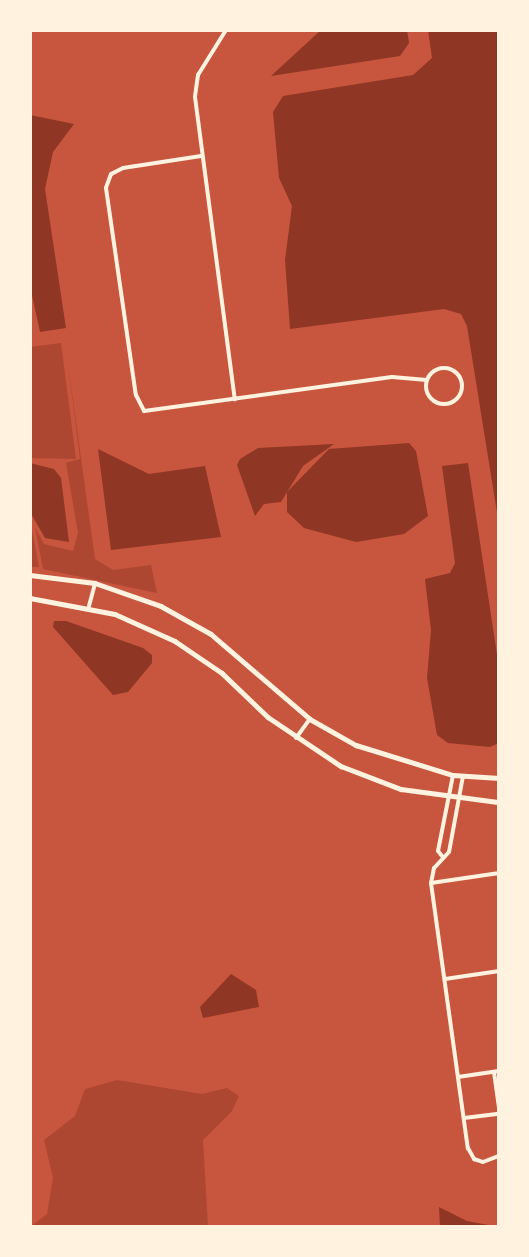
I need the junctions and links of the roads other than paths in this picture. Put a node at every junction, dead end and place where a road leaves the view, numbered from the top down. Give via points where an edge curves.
1 (226, 30) edge
2 (201, 156) junction
3 (427, 380) junction
4 (236, 399) junction
5 (30, 575) edge
6 (95, 583) junction
7 (30, 598) edge
8 (89, 606) junction
9 (310, 718) junction
10 (296, 738) junction
11 (453, 776) junction
12 (463, 776) junction
13 (499, 778) edge
14 (448, 798) junction
15 (459, 800) junction
16 (499, 802) edge
17 (442, 836) junction
18 (452, 838) junction
19 (442, 856) junction
20 (499, 873) edge
21 (431, 883) junction
22 (499, 971) edge
23 (445, 979) junction
24 (497, 1071) edge
25 (458, 1077) junction
26 (499, 1107) edge
27 (499, 1114) edge
28 (464, 1118) junction
29 (499, 1156) edge

1 - 2 street via 198,75
2 - 4 street
2 - 4 street via 111,174 109,211 139,405 152,411
3 - 3 street via 435,370 447,368 458,374 462,392 450,403 438,403 429,396
3 - 4 street via 392,377
5 - 6 street
6 - 8 street
6 - 9 street via 161,606 211,634
7 - 8 street
8 - 10 street via 175,641 222,672
9 - 10 street
9 - 11 street via 356,745
10 - 14 street via 341,766 401,789
11 - 12 street
11 - 14 street
12 - 13 street
12 - 15 street
14 - 15 street
14 - 17 street
15 - 16 street
15 - 18 street
17 - 18 street
17 - 19 street
18 - 19 street
19 - 21 street
20 - 21 street
21 - 23 street
22 - 23 street
23 - 25 street
24 - 25 street
24 - 26 street
25 - 28 street
27 - 28 street
28 - 29 street via 474,1159

